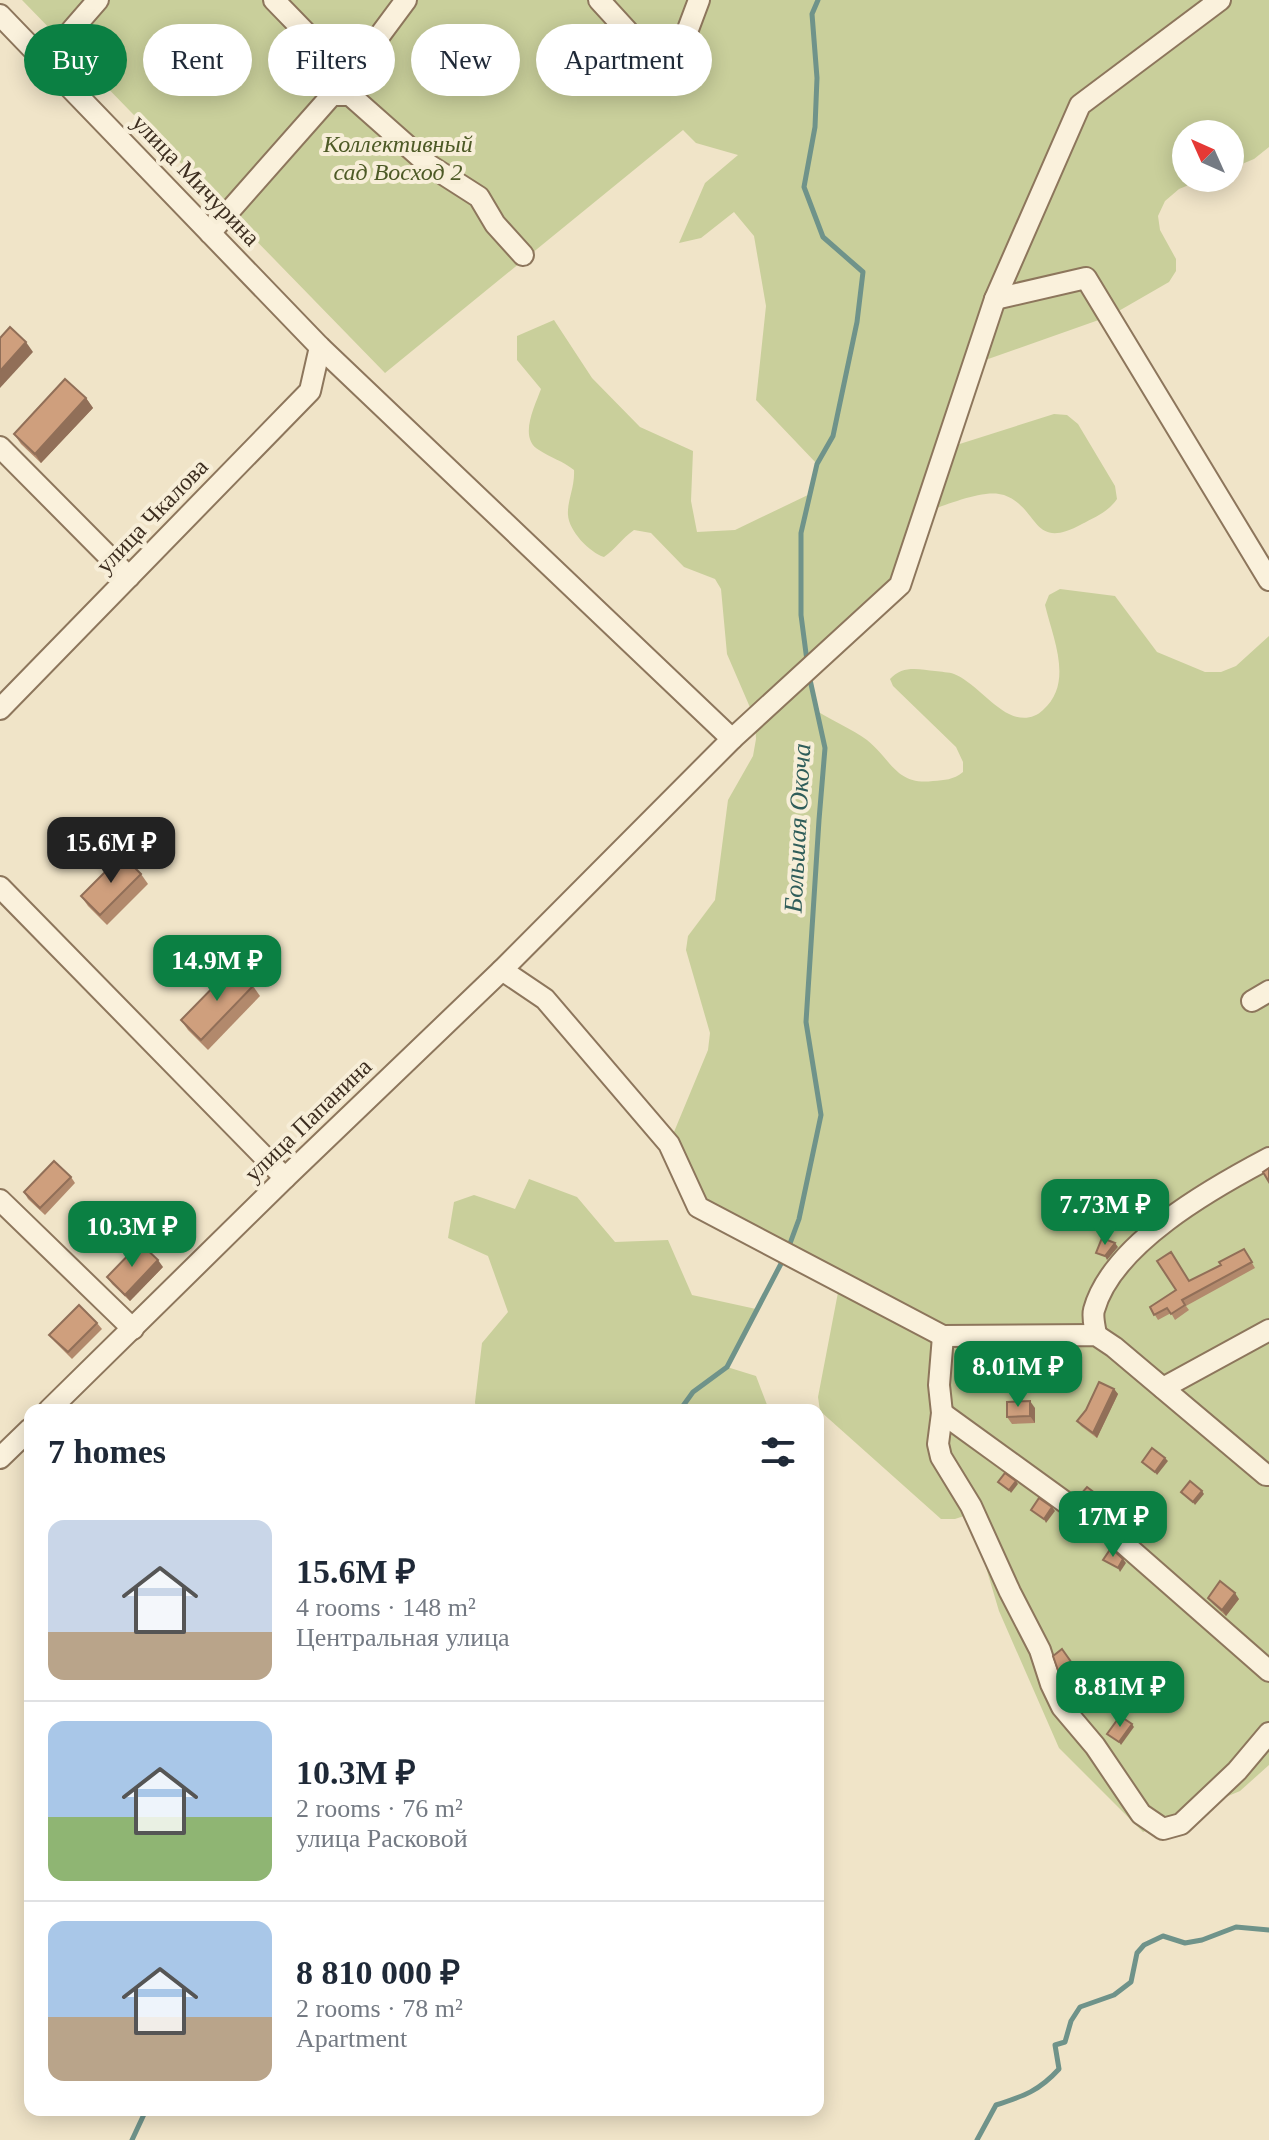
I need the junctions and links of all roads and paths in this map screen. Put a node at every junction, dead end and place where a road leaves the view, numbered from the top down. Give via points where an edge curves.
1 (98, 0) edge
2 (274, 0) edge
3 (406, 0) edge
4 (599, 0) edge
5 (699, 0) edge
6 (1220, 0) edge
7 (0, 15) edge
8 (77, 24) edge
9 (297, 24) edge
10 (388, 24) edge
11 (24, 40) edge
12 (79, 96) edge
13 (332, 96) edge
14 (351, 96) edge
15 (210, 233) junction
16 (523, 255) dead end
17 (995, 299) junction
18 (320, 347) junction
19 (0, 447) edge
20 (129, 577) junction
21 (1269, 580) edge
22 (0, 709) edge
23 (732, 739) junction
24 (0, 887) edge
25 (502, 970) junction
26 (1269, 1158) edge
27 (285, 1178) junction
28 (0, 1200) edge
29 (133, 1329) junction
30 (1269, 1330) edge
31 (1096, 1335) junction
32 (943, 1336) junction
33 (1163, 1388) junction
34 (55, 1404) edge
35 (942, 1413) junction
36 (24, 1435) edge
37 (0, 1458) edge
38 (1269, 1475) edge
39 (1269, 1671) edge
40 (1269, 1733) edge

1 - 8 street
2 - 9 street
3 - 10 street
4 - 5 street via 631,35 663,52 684,40
6 - 17 street, улица Папанина via 1080,105
7 - 11 street, улица Мичурина
12 - 15 street, улица Мичурина
13 - 15 street
14 - 16 street via 429,165 479,197
15 - 18 street, улица Мичурина
17 - 21 street via 1086,278
17 - 23 street, улица Папанина via 900,585
18 - 20 street, улица Чкалова via 310,391
18 - 23 street, улица Мичурина
19 - 20 street
20 - 22 street, улица Чкалова
23 - 25 street, улица Папанина
24 - 27 street
25 - 27 street, улица Папанина
25 - 32 street via 545,999 669,1144 698,1207
26 - 31 street via 1170,1217 1145,1238 1106,1283 1093,1313
27 - 29 street, улица Папанина
28 - 29 street
29 - 34 street, улица Папанина
30 - 33 street
31 - 32 street
31 - 33 street
32 - 35 street
33 - 38 street
35 - 39 street via 1106,1528
35 - 40 street via 941,1457 971,1506 1062,1707 1141,1814 1163,1829 1181,1824
36 - 37 street

